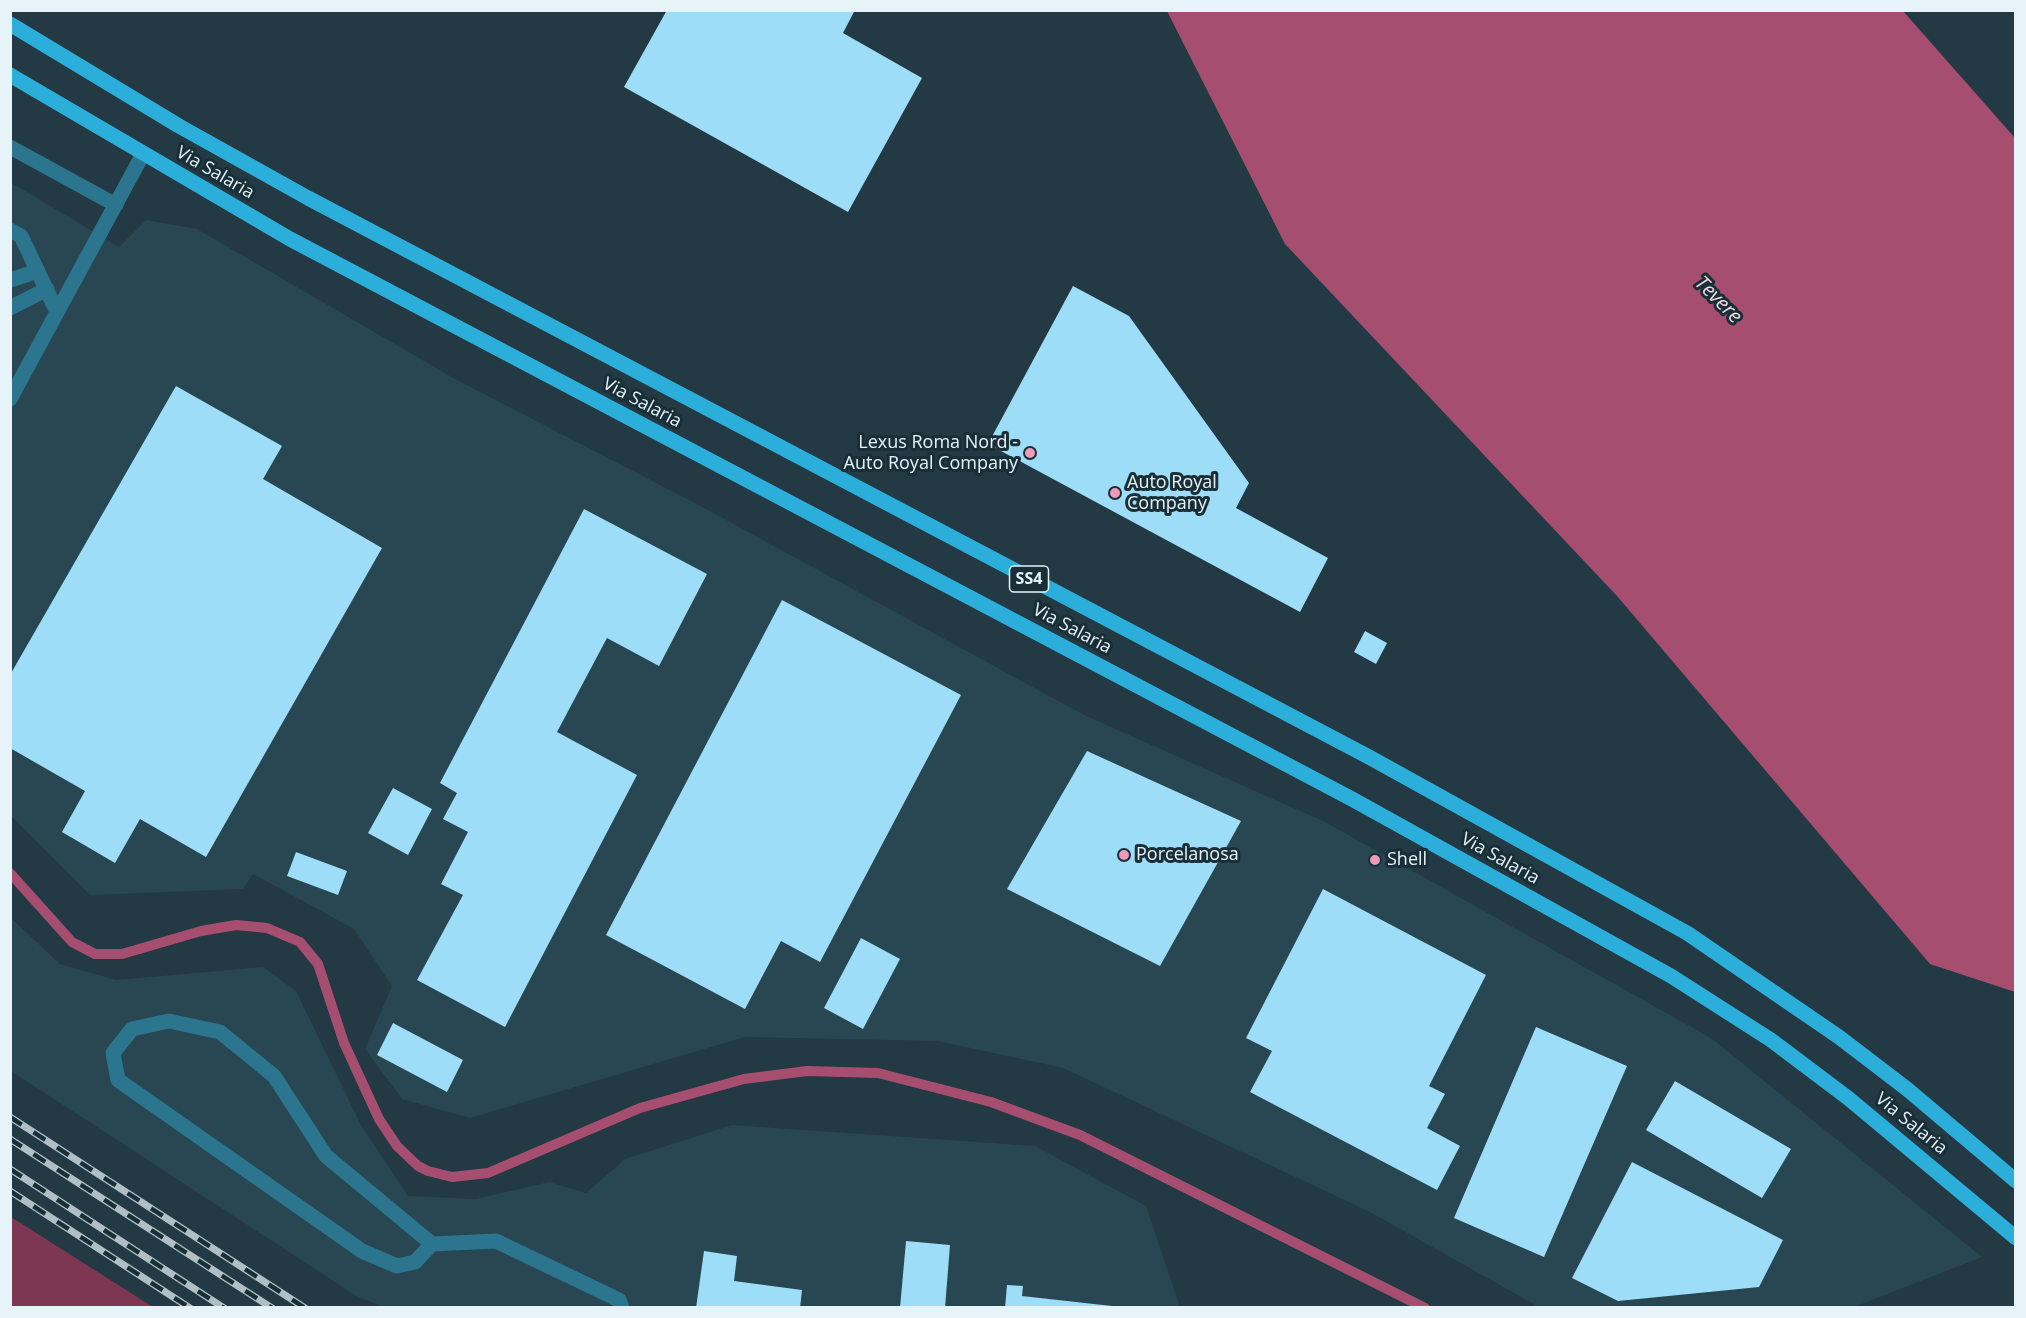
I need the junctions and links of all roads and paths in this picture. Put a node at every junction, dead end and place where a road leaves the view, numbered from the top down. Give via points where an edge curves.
1 (10, 24) edge
2 (10, 75) edge
3 (10, 147) edge
4 (143, 154) junction
5 (116, 205) junction
6 (10, 230) edge
7 (38, 271) junction
8 (10, 280) edge
9 (47, 289) junction
10 (10, 309) edge
11 (57, 312) junction
12 (10, 399) edge
13 (2016, 1181) edge
14 (2012, 1235) edge
15 (432, 1244) junction
16 (620, 1304) edge

1 - 13 main road, Via Salaria / SS4 via 308,198 1369,757 1687,933 1839,1036
2 - 4 main road, Via Salaria / SS4
3 - 5 street
4 - 5 street
4 - 14 main road, Via Salaria / SS4 via 290,239 1352,799 1671,976 1729,1012 1848,1098
5 - 11 street
6 - 7 street via 21,236
7 - 8 street
7 - 9 street
9 - 10 street
9 - 11 street
11 - 12 street
15 - 15 street via 415,1263 397,1266 362,1251 118,1080 114,1053 132,1029 169,1020 220,1032 274,1076 326,1156
15 - 16 street via 496,1241

